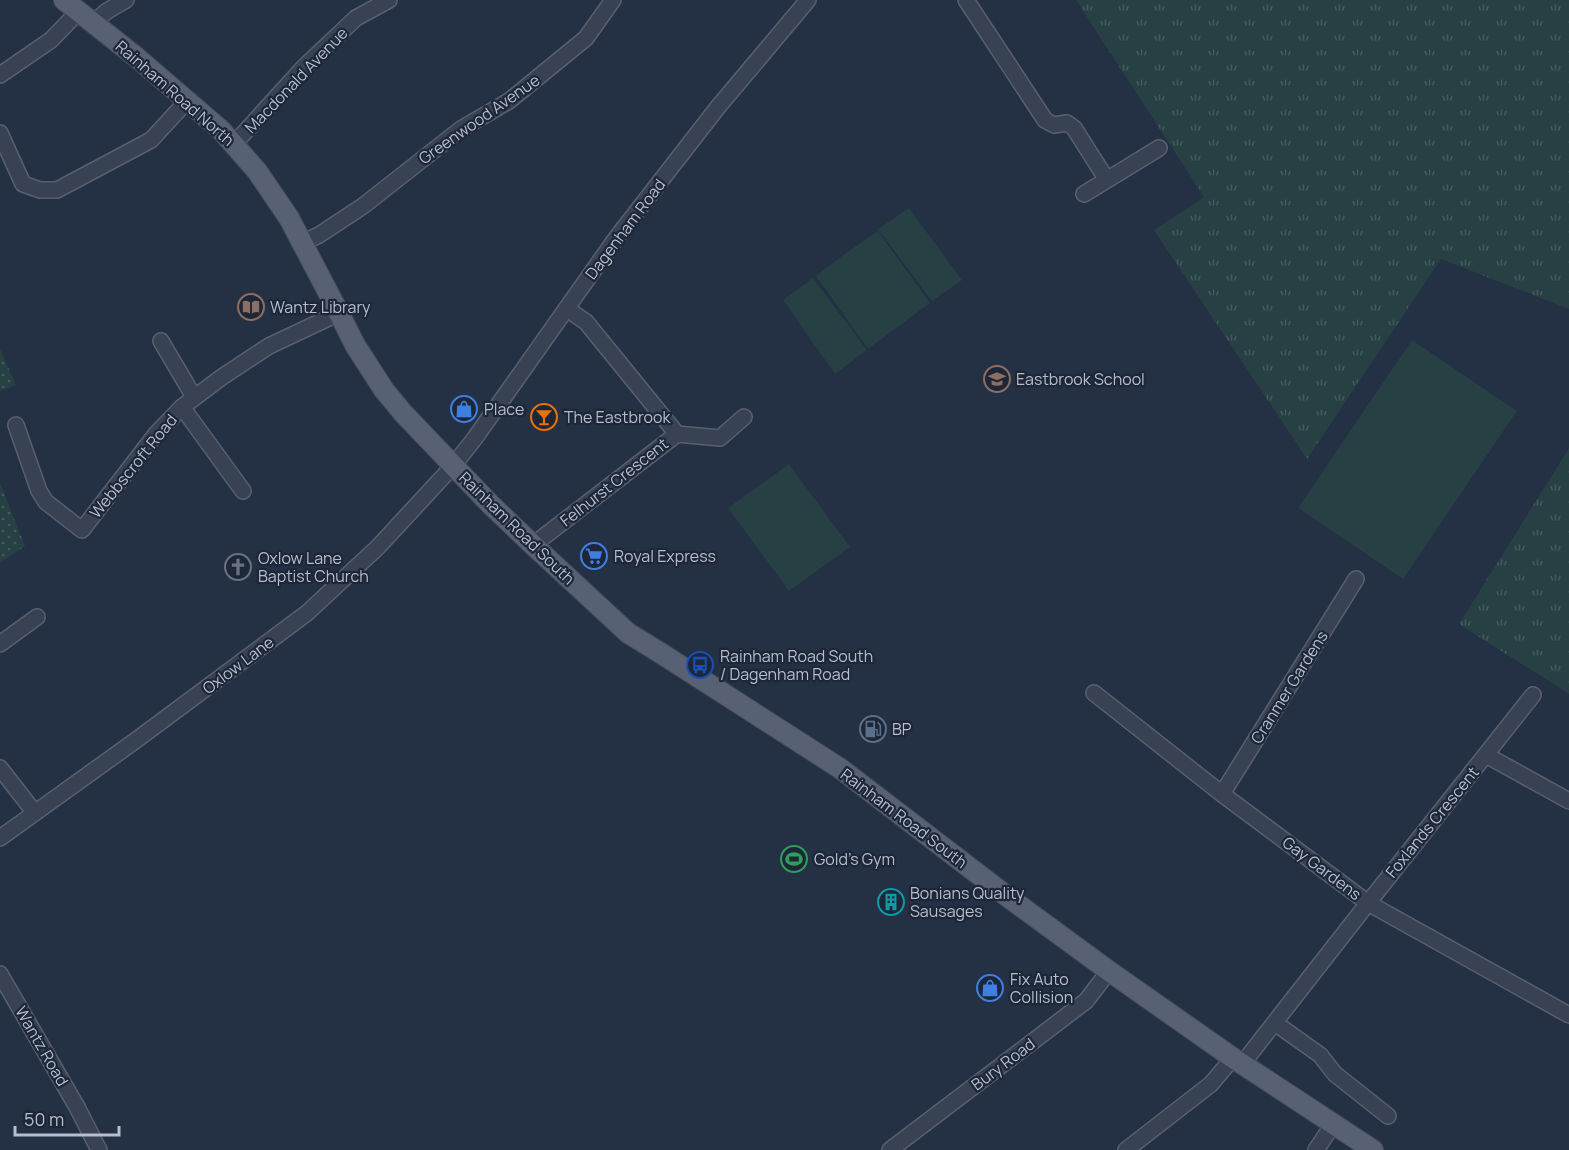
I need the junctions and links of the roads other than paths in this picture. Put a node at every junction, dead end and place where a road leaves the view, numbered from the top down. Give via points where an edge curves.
1 (126, 0) edge
2 (389, 0) edge
3 (613, 0) edge
4 (808, 0) edge
5 (966, 0) edge
6 (78, 12) edge
7 (0, 75) edge
8 (187, 101) junction
9 (0, 133) edge
10 (234, 144) junction
11 (1159, 148) dead end
12 (1107, 180) junction
13 (1084, 194) dead end
14 (302, 243) junction
15 (567, 309) junction
16 (339, 313) junction
17 (161, 341) dead end
18 (194, 397) junction
19 (182, 406) junction
20 (744, 417) dead end
21 (16, 425) dead end
22 (677, 434) junction
23 (453, 466) junction
24 (243, 491) dead end
25 (533, 545) junction
26 (1356, 579) dead end
27 (37, 617) dead end
28 (0, 644) edge
29 (1094, 693) dead end
30 (1533, 695) dead end
31 (1486, 755) junction
32 (0, 768) edge
33 (1222, 794) junction
34 (1569, 801) edge
35 (34, 813) junction
36 (0, 838) edge
37 (1368, 903) junction
38 (1108, 971) junction
39 (0, 974) edge
40 (1569, 1015) edge
41 (1275, 1023) junction
42 (1238, 1061) junction
43 (1388, 1116) dead end
44 (1334, 1123) junction
45 (99, 1150) edge
46 (890, 1150) edge
47 (1126, 1150) edge
48 (1316, 1150) edge
49 (1373, 1150) edge

1 - 6 street via 107,11
2 - 10 street, Macdonald Avenue via 356,18 304,66
3 - 14 street, Greenwood Avenue via 586,38 509,101 461,129 363,206
4 - 15 street, Dagenham Road via 718,107 617,237
5 - 12 street via 1045,120 1074,128
6 - 7 street via 51,40
6 - 8 main road, Rainham Road North
8 - 9 street via 151,140 57,190 23,184
8 - 10 main road, Rainham Road North
10 - 14 main road, Rainham Road North via 257,171
11 - 12 street
12 - 13 street
14 - 16 main road, Rainham Road North
15 - 22 street, Felhurst Crescent via 586,322
15 - 23 street, Dagenham Road
16 - 18 street, Webbscroft Road via 269,346
16 - 23 main road, Rainham Road North via 384,390
17 - 18 street
18 - 19 street, Webbscroft Road
19 - 21 street, Webbscroft Road via 82,530 46,502 39,491
19 - 24 street
20 - 22 street via 720,438
22 - 25 street, Felhurst Crescent
23 - 25 main road, Rainham Road South
23 - 35 street, Oxlow Lane via 378,548 307,613
25 - 38 main road, Rainham Road South via 628,633 841,769
26 - 33 street, Cranmer Gardens
27 - 28 street
29 - 33 street, Gay Gardens
30 - 31 street, Foxlands Crescent
31 - 34 street
31 - 37 street, Foxlands Crescent
32 - 35 street
33 - 37 street, Gay Gardens
35 - 36 street, Oxlow Lane
37 - 40 street, Gay Gardens
37 - 41 street, Foxlands Crescent
38 - 42 main road, Rainham Road South
38 - 46 street, Bury Road via 1086,1001
39 - 45 street, Wantz Road
41 - 42 street, Foxlands Crescent
41 - 43 street via 1320,1055 1335,1074
42 - 44 main road, Rainham Road South
42 - 47 street, Foxlands Crescent
44 - 48 street
44 - 49 main road, Rainham Road South

